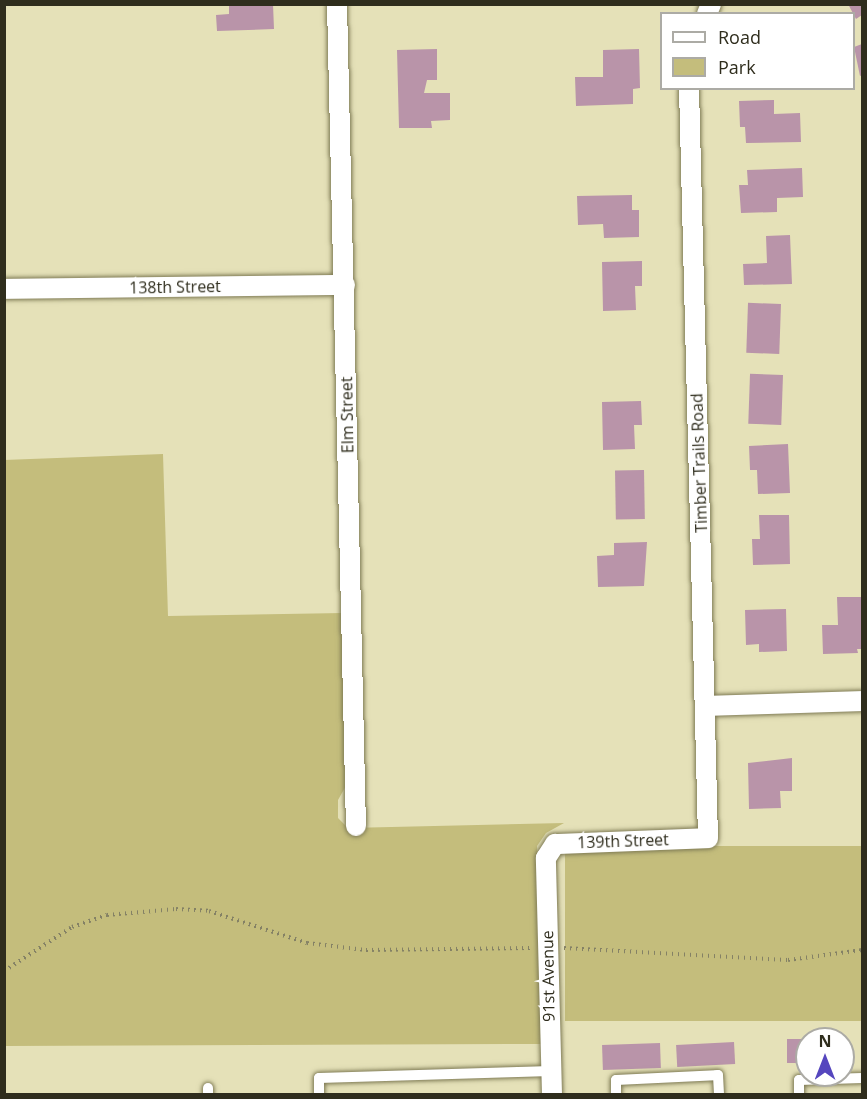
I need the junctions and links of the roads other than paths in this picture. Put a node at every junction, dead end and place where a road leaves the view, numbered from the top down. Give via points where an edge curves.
1 (337, 4) edge
2 (689, 90) edge
3 (345, 285) junction
4 (4, 289) edge
5 (862, 701) edge
6 (706, 705) junction
7 (356, 826) dead end
8 (708, 837) joint
9 (546, 858) joint
10 (551, 1071) junction
11 (862, 1078) edge
12 (319, 1095) edge
13 (552, 1095) edge
14 (616, 1095) edge
15 (719, 1095) edge
16 (799, 1095) edge

1 - 3 street, Elm Street
2 - 6 street, Timber Trails Road
3 - 4 street, 138th Street
3 - 7 street, Elm Street
5 - 6 street
6 - 8 street, Timber Trails Road
8 - 9 street, 139th Street via 555,844
9 - 10 street, 91st Avenue
10 - 12 lane via 319,1078
10 - 13 street, 91st Avenue
11 - 16 lane via 799,1080
14 - 15 lane via 616,1080 718,1076

